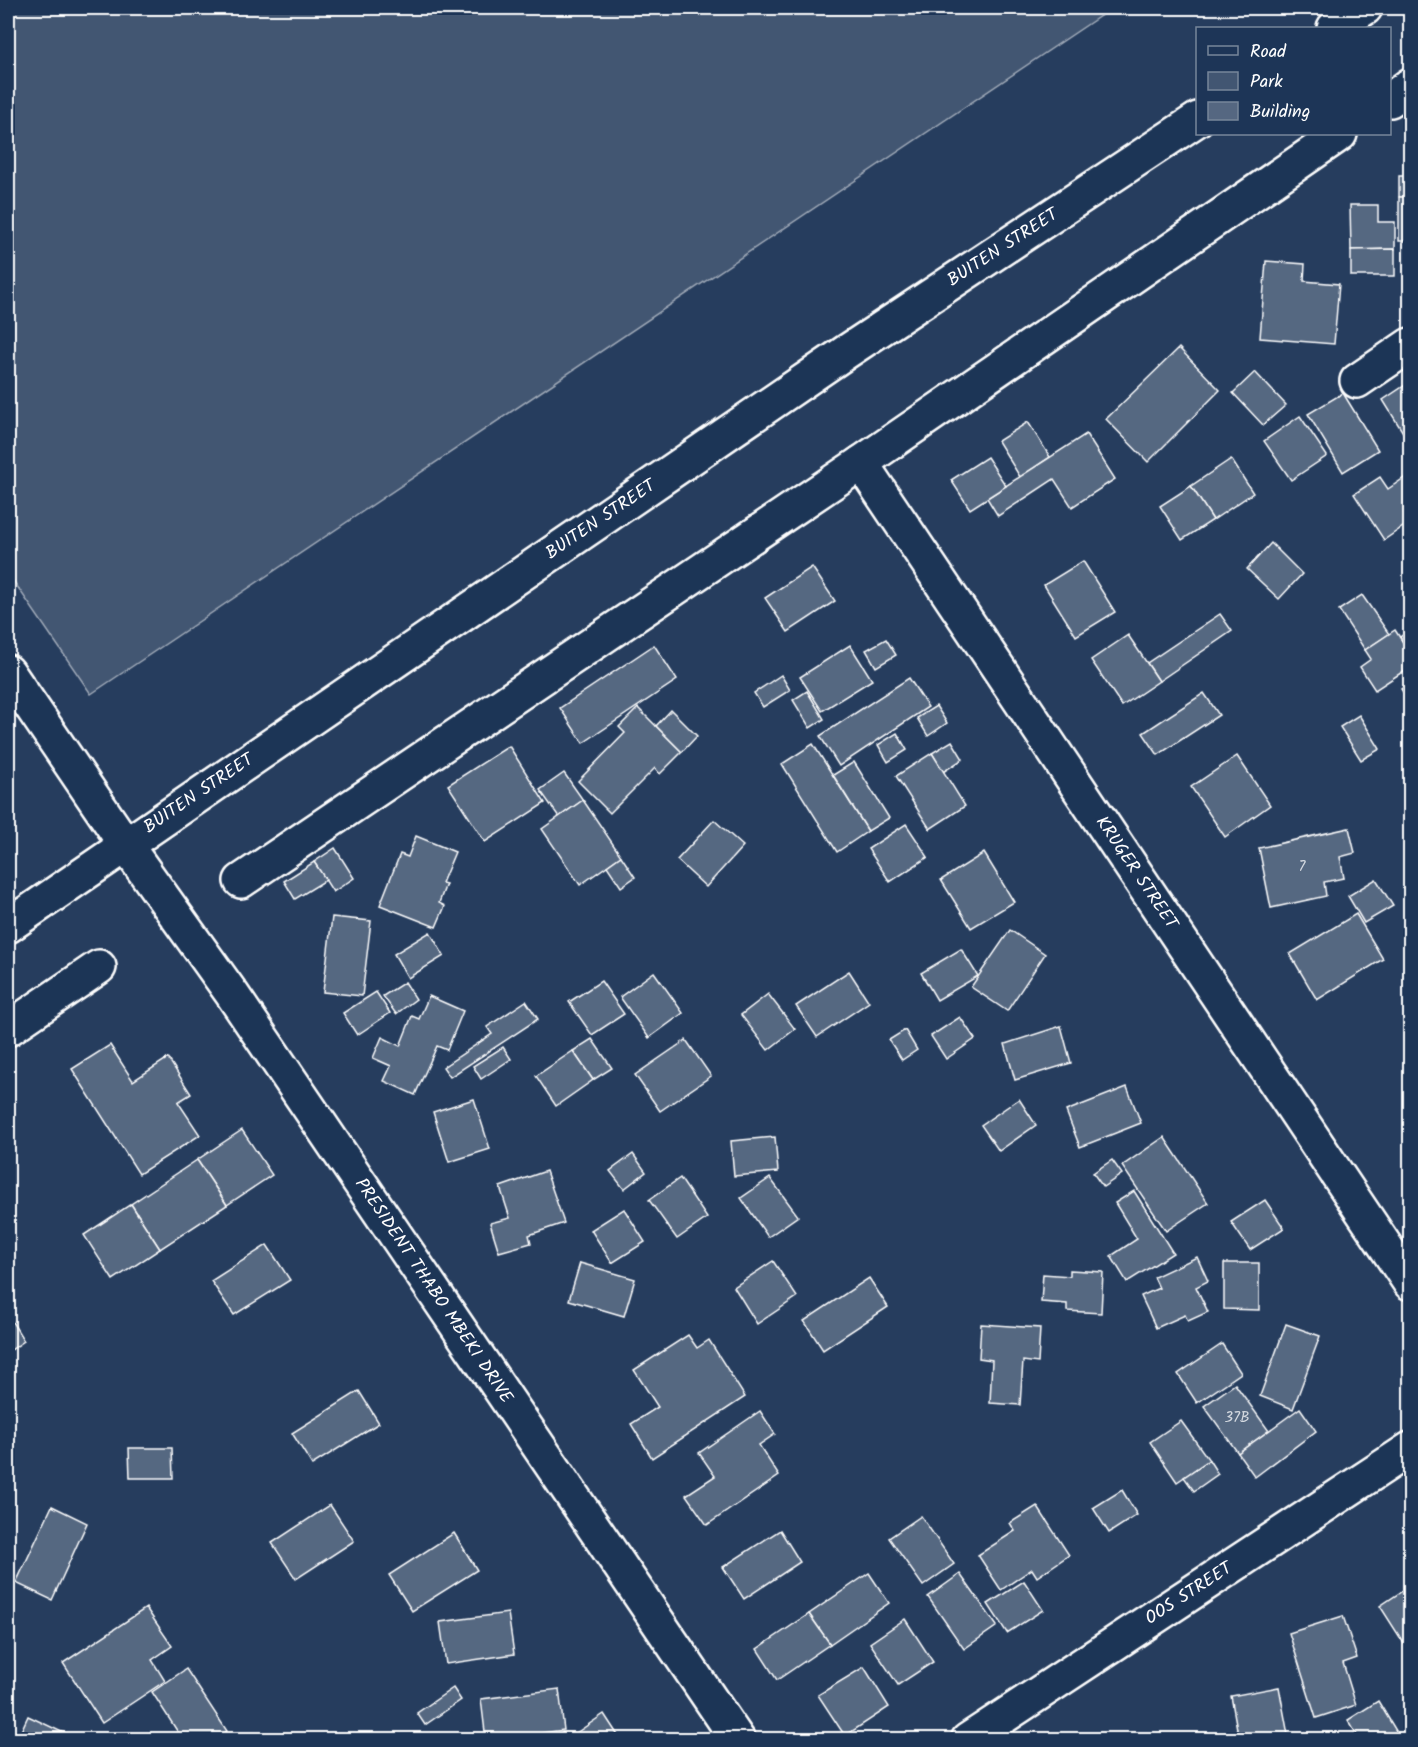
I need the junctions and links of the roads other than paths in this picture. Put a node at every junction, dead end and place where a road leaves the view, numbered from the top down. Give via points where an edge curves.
1 (1365, 8) edge
2 (1336, 27) edge
3 (1410, 85) edge
4 (1391, 99) edge
5 (1196, 120) edge
6 (1339, 135) edge
7 (1410, 345) edge
8 (1357, 381) dead end
9 (861, 463) junction
10 (8, 672) edge
11 (125, 844) junction
12 (241, 881) dead end
13 (8, 926) edge
14 (99, 967) dead end
15 (8, 1029) edge
16 (1410, 1283) edge
17 (1410, 1449) edge
18 (738, 1740) edge
19 (968, 1740) edge

1 - 2 street
3 - 4 street
5 - 11 street, BUITEN STREET via 846,352
6 - 9 street
7 - 8 street
9 - 12 street
9 - 16 street, KRUGER STREET
10 - 11 street, PRESIDENT THABO MBEKI DRIVE
11 - 13 street, BUITEN STREET
11 - 18 street, PRESIDENT THABO MBEKI DRIVE via 232,994
14 - 15 street
17 - 19 street, OOS STREET

